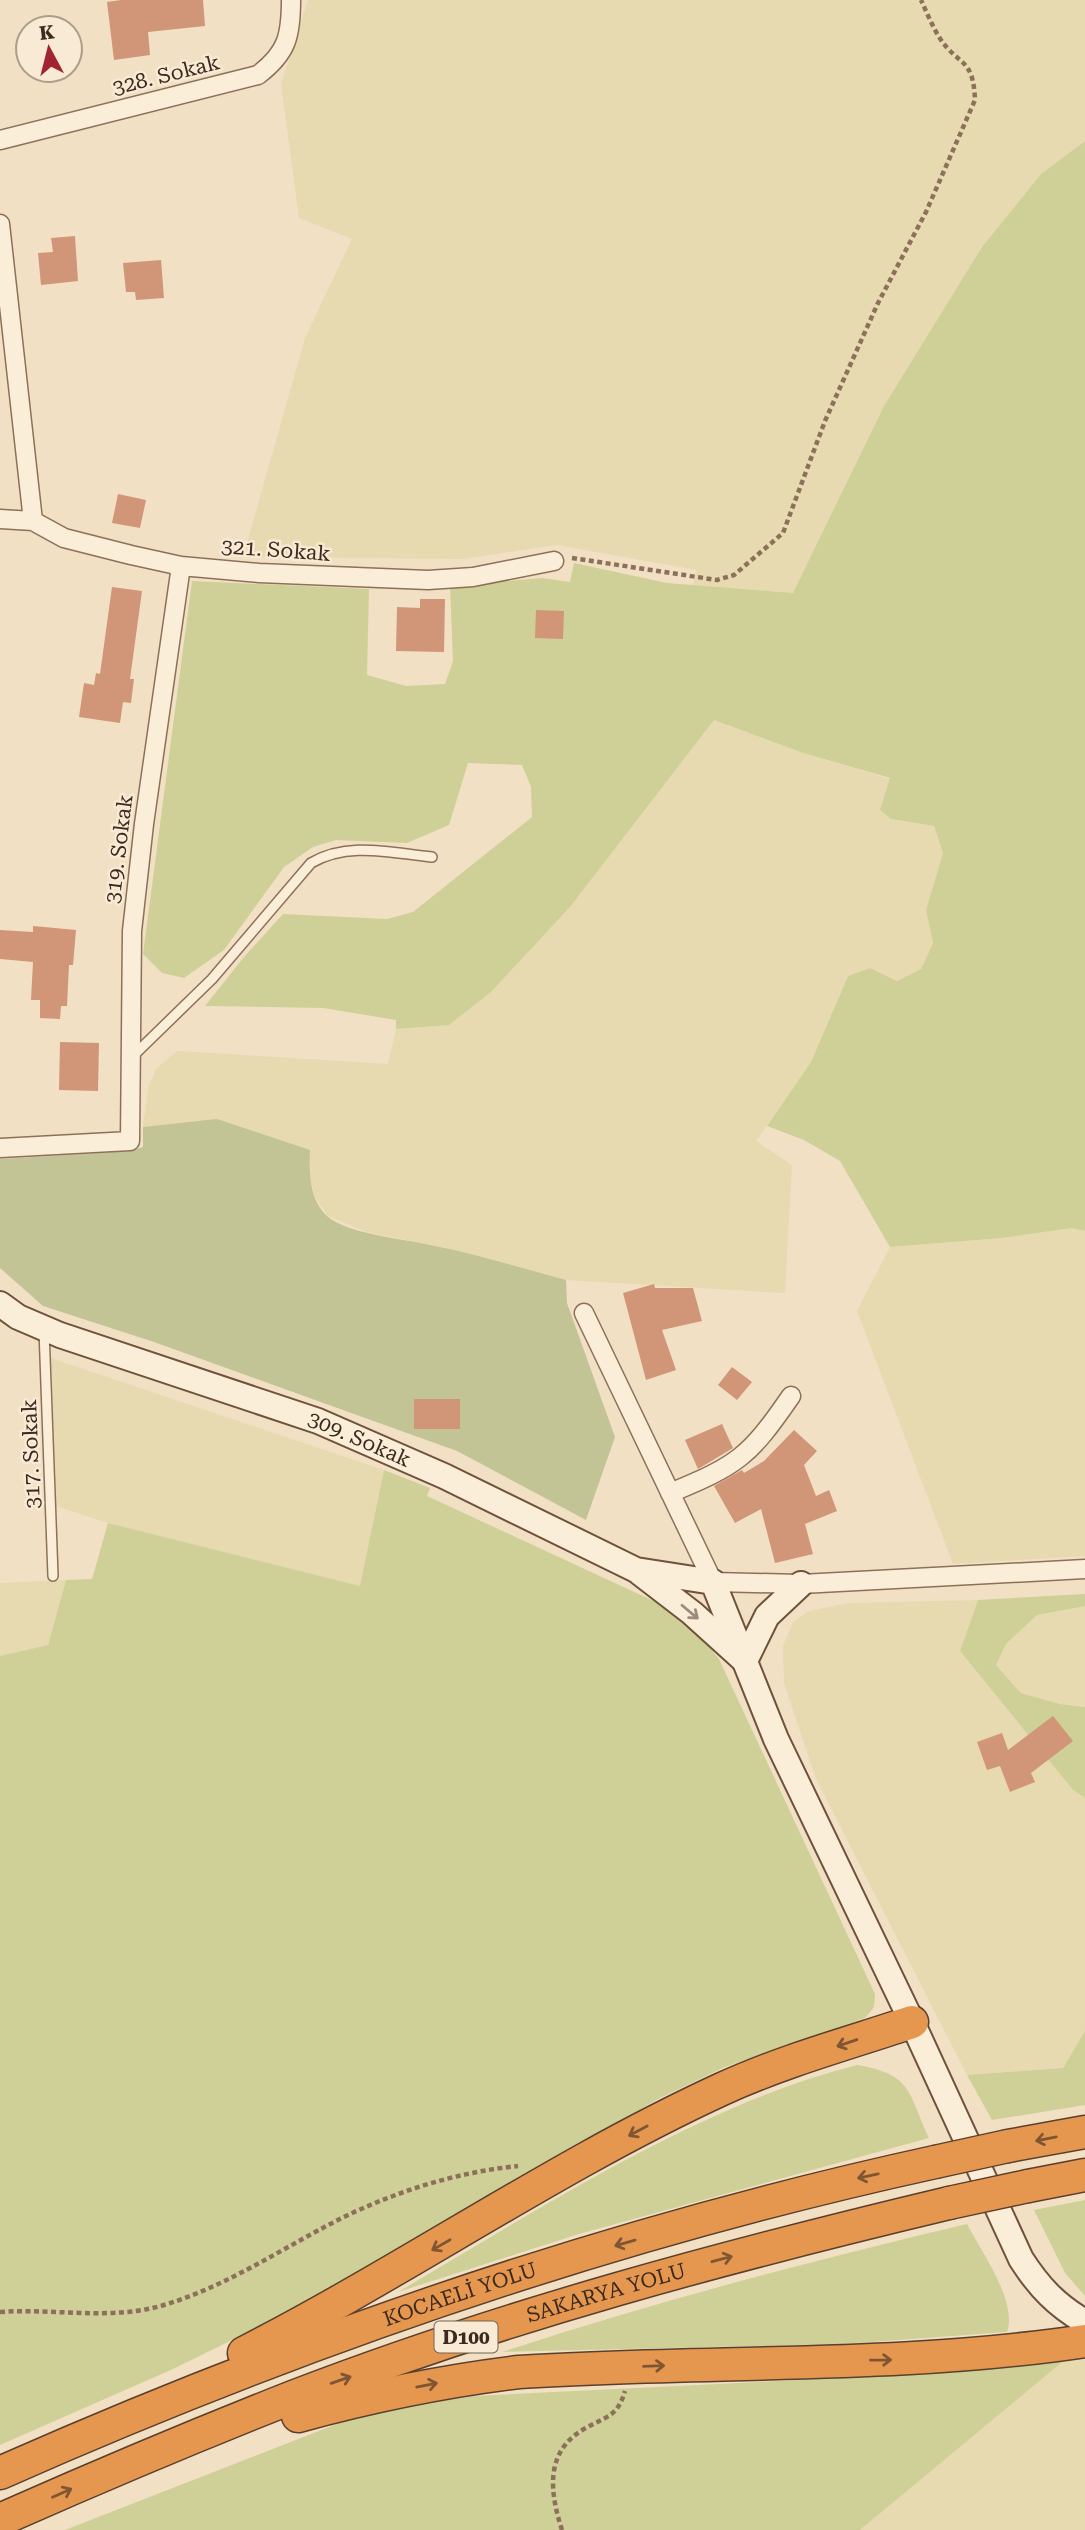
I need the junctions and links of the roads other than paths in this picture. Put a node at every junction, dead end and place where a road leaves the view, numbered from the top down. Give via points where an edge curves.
1 (291, 0) edge
2 (0, 140) edge
3 (0, 224) edge
4 (0, 519) edge
5 (33, 521) junction
6 (554, 561) road end
7 (181, 566) junction
8 (432, 857) dead end
9 (129, 1060) junction
10 (0, 1148) edge
11 (3, 1308) edge
12 (584, 1314) dead end
13 (44, 1329) junction
14 (791, 1396) dead end
15 (670, 1493) junction
16 (1085, 1569) edge
17 (636, 1570) junction
18 (53, 1576) dead end
19 (713, 1582) junction
20 (800, 1584) junction
21 (745, 1661) junction
22 (912, 2022) junction
23 (1085, 2132) edge
24 (1085, 2175) edge
25 (1085, 2322) edge
26 (1085, 2341) edge
27 (67, 2443) junction
28 (0, 2473) edge
29 (102, 2475) junction
30 (0, 2520) edge

1 - 2 street, 328. Sokak via 286,44 278,60 258,75
3 - 5 street
4 - 5 street, 321. Sokak
5 - 7 street, 321. Sokak via 64,538
6 - 7 street, 321. Sokak via 483,576 428,580
7 - 9 street, 319. Sokak via 132,931
8 - 9 lane via 349,849 329,852 311,863 212,979
9 - 10 street, 319. Sokak via 130,1141
11 - 13 street, 309. Sokak
12 - 15 street
13 - 17 street, 309. Sokak via 318,1421 444,1476
13 - 18 lane, 317. Sokak
14 - 15 street via 740,1460
15 - 19 street
16 - 20 street
17 - 19 street, 309. Sokak
17 -> 21 street
19 - 20 street
19 - 21 street
20 - 21 street via 767,1616
21 - 22 street via 776,1739
22 - 25 street via 1021,2259 1055,2304
22 -> 27 highway via 725,2088 567,2171 322,2313
23 -> 27 highway, KOCAELİ YOLU / D100, bridge via 843,2182 462,2293 303,2349
29 -> 24 highway, SAKARYA YOLU / D100, bridge via 295,2397 450,2342 715,2261 949,2203
29 -> 26 highway via 367,2397 454,2380 632,2366 925,2359
27 - 28 highway, KOCAELİ YOLU / D100
30 -> 29 highway, SAKARYA YOLU / D100

